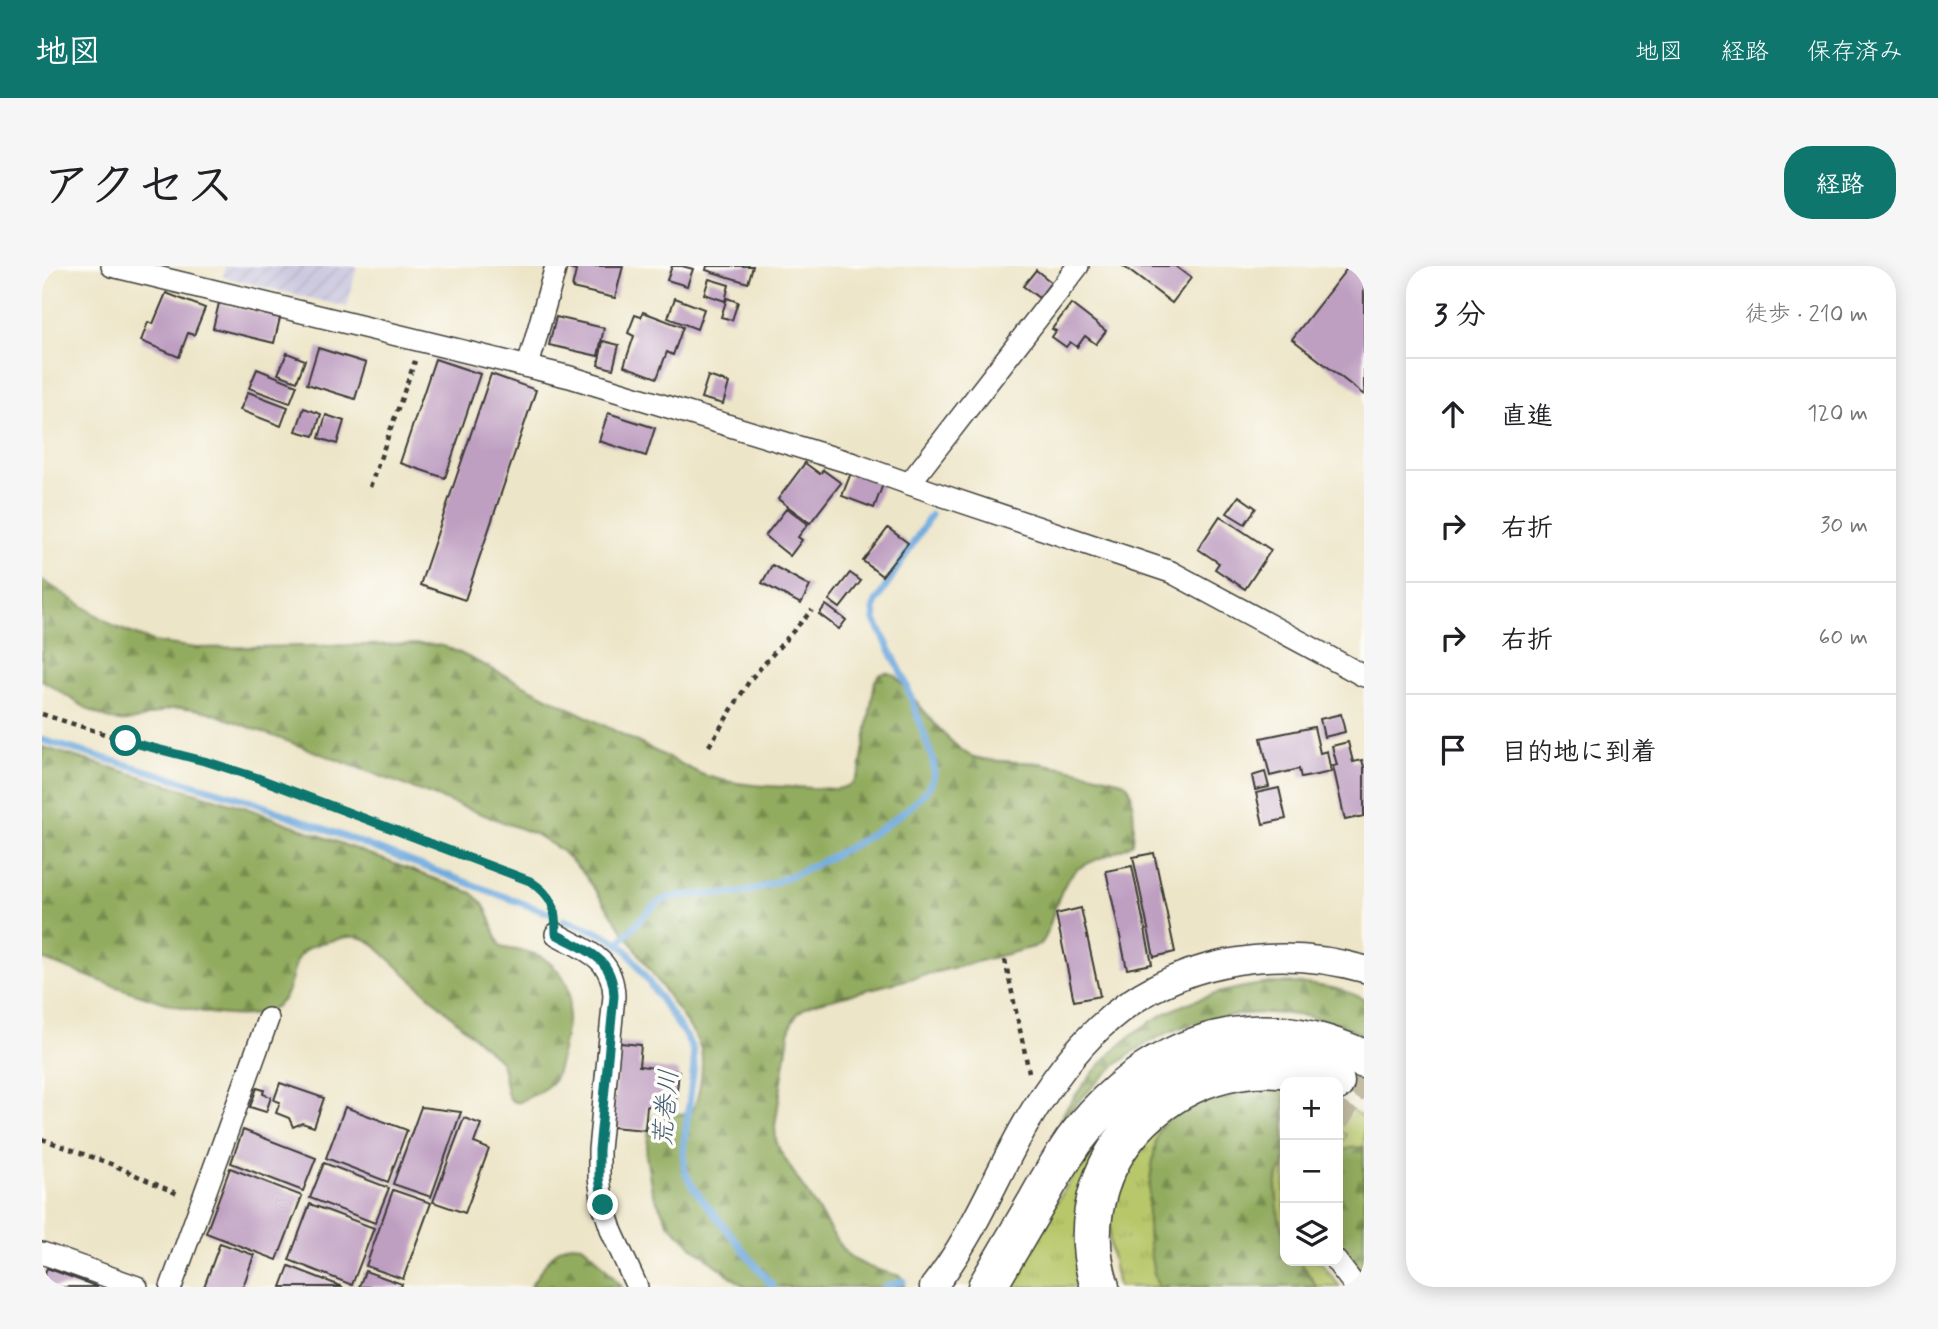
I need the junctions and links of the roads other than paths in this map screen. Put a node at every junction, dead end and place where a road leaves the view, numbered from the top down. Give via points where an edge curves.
1 (112, 266) edge
2 (556, 266) edge
3 (1078, 266) edge
4 (528, 366) junction
5 (909, 484) junction
6 (1364, 676) edge
7 (556, 934) road end
8 (1364, 970) edge
9 (268, 1019) dead end
10 (1364, 1059) edge
11 (1323, 1077) edge
12 (1343, 1087) edge
13 (1364, 1098) edge
14 (42, 1253) edge
15 (1340, 1266) edge
16 (137, 1287) edge
17 (171, 1287) edge
18 (637, 1287) edge
19 (933, 1287) edge
20 (987, 1287) edge
21 (1100, 1287) edge
22 (1356, 1287) edge

1 - 4 street
2 - 4 street
3 - 5 street
4 - 5 street via 611,388
5 - 6 street via 1171,572
7 - 18 street via 597,957 614,981 599,1178 612,1232
8 - 19 street via 1305,958 1231,961 1162,985 1130,1003 1075,1052 1050,1086 971,1231
9 - 17 street
10 - 20 highway via 1296,1037 1259,1035 1186,1049 1153,1066 1124,1088 1074,1142
11 - 21 highway via 1262,1067 1231,1071 1201,1079 1145,1114 1122,1141 1095,1205 1092,1240
12 - 13 highway
14 - 16 street
15 - 22 street

